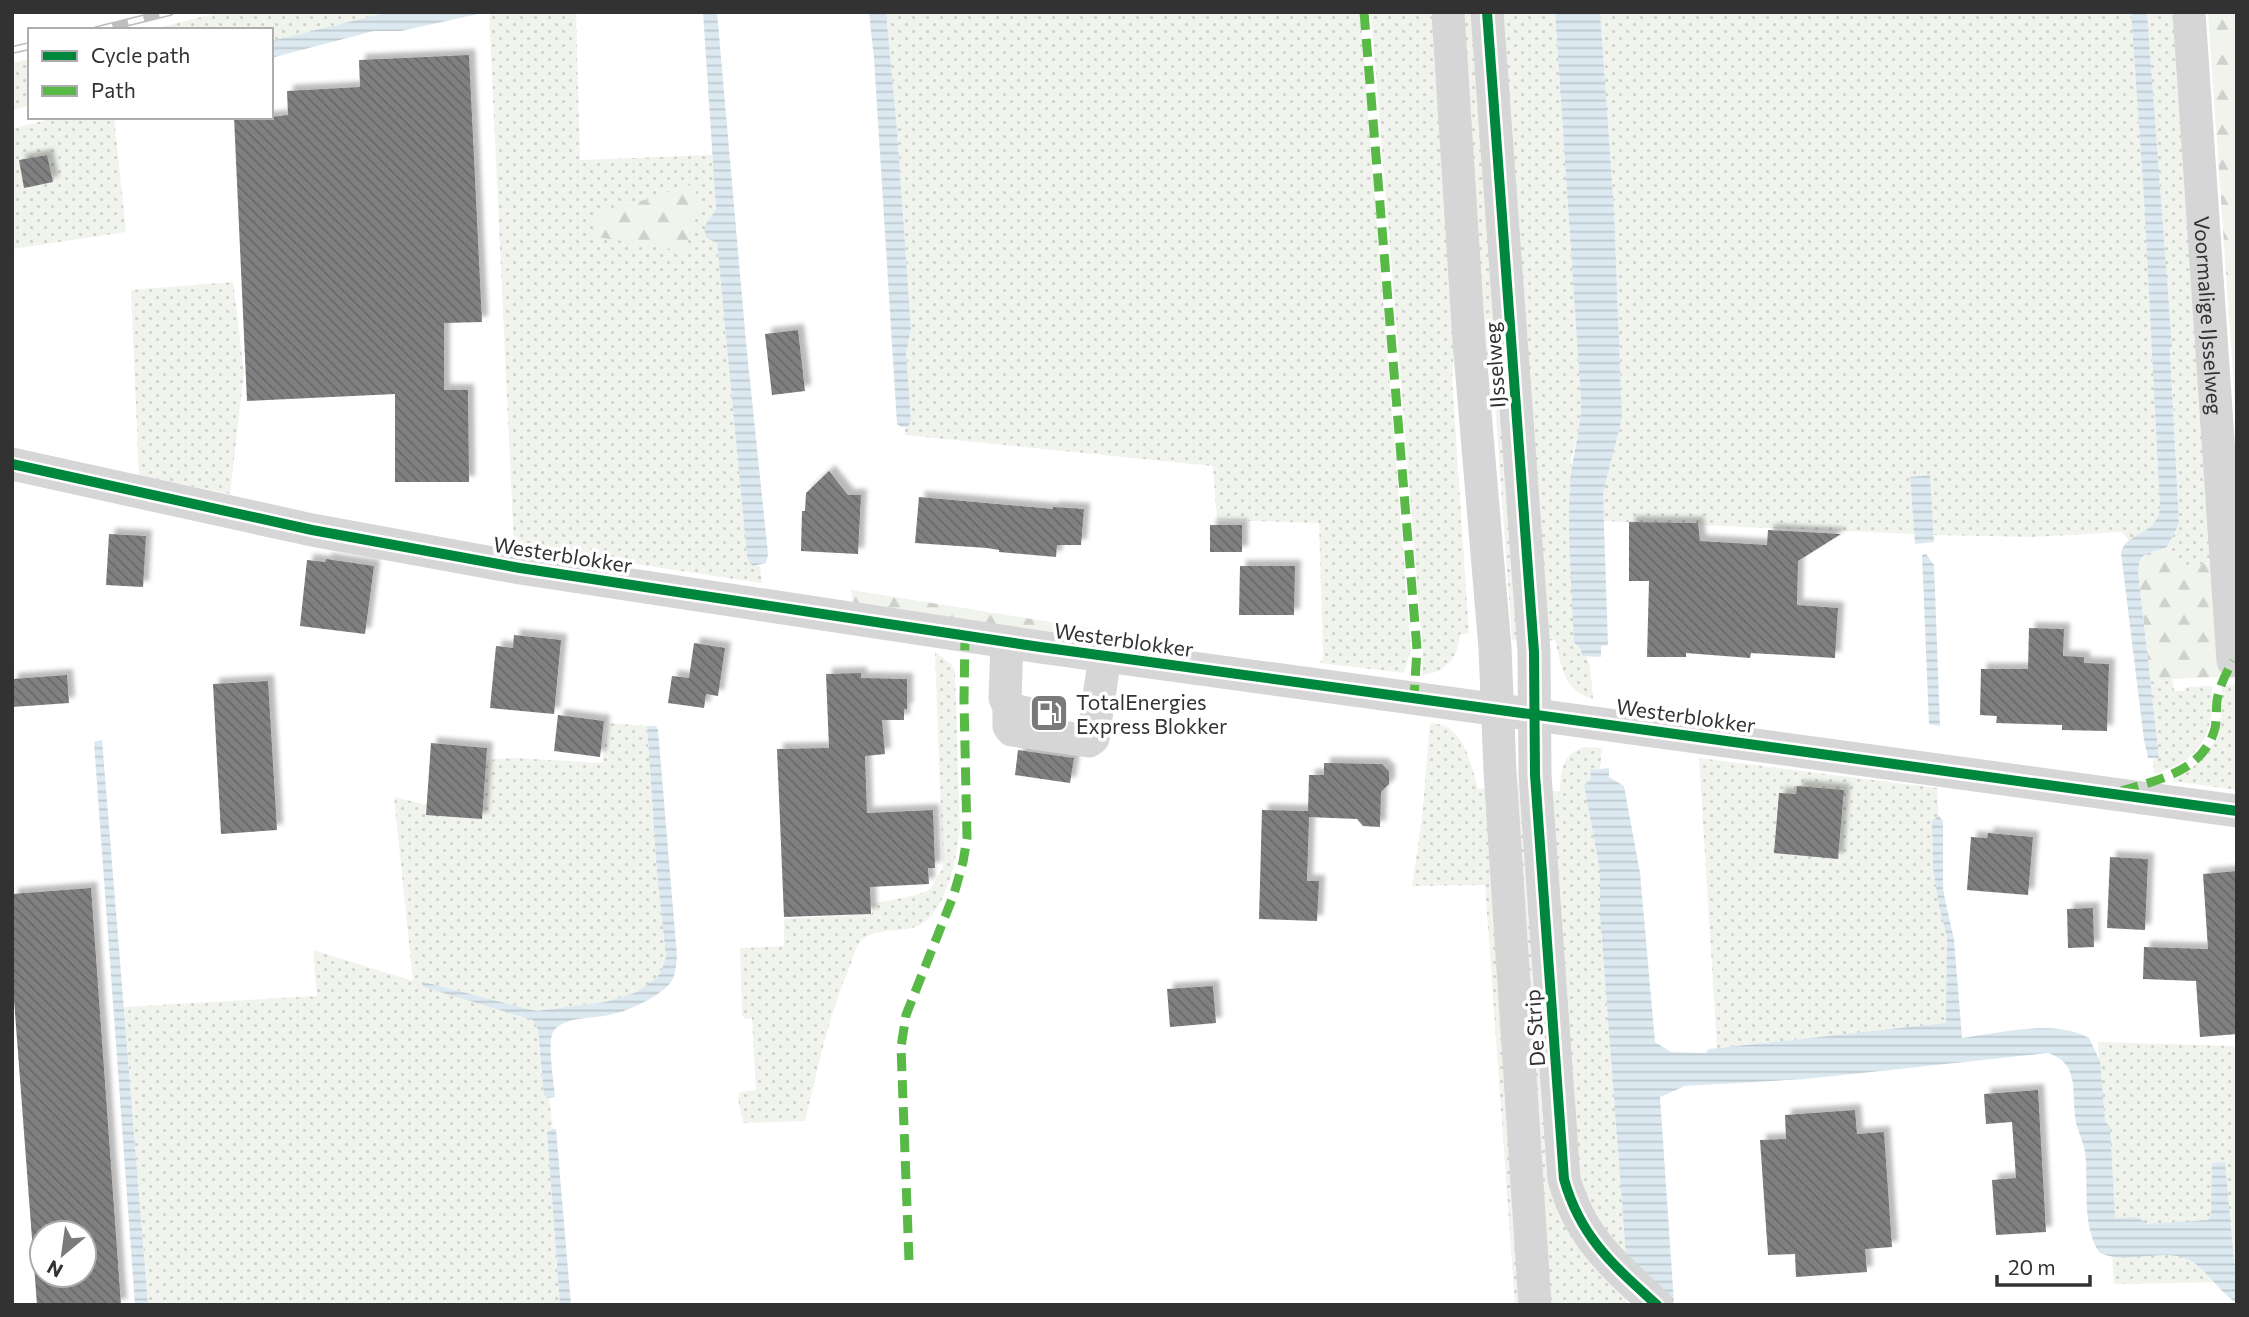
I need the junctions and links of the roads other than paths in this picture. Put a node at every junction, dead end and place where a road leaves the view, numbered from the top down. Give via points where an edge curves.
1 (1448, 12) edge
2 (1487, 12) edge
3 (2189, 12) edge
4 (12, 464) edge
5 (1007, 642) junction
6 (1105, 656) junction
7 (2233, 661) dead end
8 (1497, 710) junction
9 (1536, 715) junction
10 (2237, 811) edge
11 (1535, 1305) edge
12 (1657, 1305) edge

1 - 8 street, IJsselweg
2 - 9 street, IJsselweg
3 - 7 street, Voormalige IJsselweg
4 - 5 street, Westerblokker via 312,530 520,568
5 - 6 street, Westerblokker
5 - 6 street via 1009,726 1018,732 1085,742 1093,738
6 - 8 street, Westerblokker
8 - 9 street, Westerblokker
8 - 11 street, De Strip
9 - 10 street, Westerblokker
9 - 12 street, De Strip via 1535,775 1564,1179 1585,1230 1616,1268

